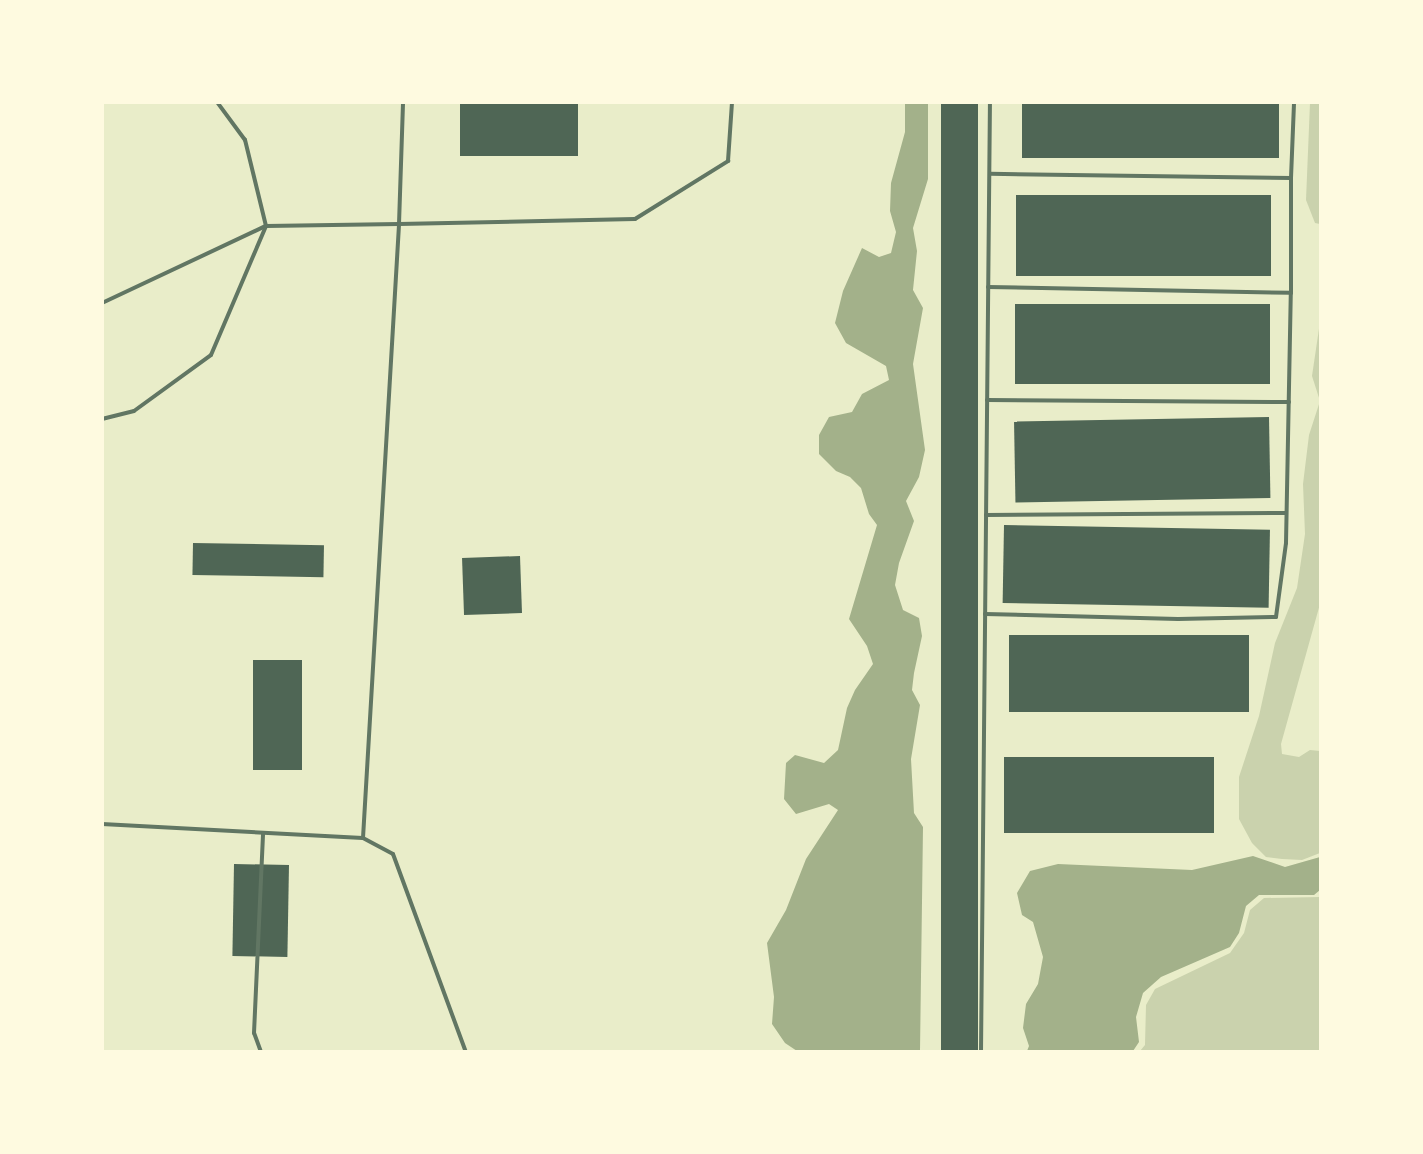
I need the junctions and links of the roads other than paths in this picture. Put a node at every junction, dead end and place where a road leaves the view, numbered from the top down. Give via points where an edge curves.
1 (217, 102) edge
2 (403, 102) edge
3 (732, 102) edge
4 (990, 102) edge
5 (1294, 102) edge
6 (990, 174) junction
7 (1290, 178) junction
8 (399, 224) junction
9 (266, 226) junction
10 (988, 287) junction
11 (1291, 293) junction
12 (102, 303) edge
13 (987, 400) junction
14 (1289, 402) junction
15 (102, 419) edge
16 (1285, 513) junction
17 (986, 515) junction
18 (985, 614) junction
19 (102, 824) edge
20 (263, 833) junction
21 (363, 838) junction
22 (261, 1052) edge
23 (466, 1052) edge
24 (981, 1052) edge

1 - 9 lane via 245,140
2 - 8 lane
3 - 8 lane via 728,161 635,219
4 - 6 lane
5 - 7 lane
6 - 7 lane
6 - 10 lane
7 - 11 lane
8 - 9 lane
8 - 21 lane
9 - 12 lane
9 - 15 lane via 211,355 134,411
10 - 11 lane
10 - 13 lane
11 - 14 lane
13 - 14 lane
13 - 17 lane
14 - 16 lane
16 - 17 lane
16 - 18 lane via 1286,543 1276,617 1178,619
17 - 18 lane
18 - 24 lane
19 - 20 lane
20 - 21 lane
20 - 22 lane via 254,1033
21 - 23 lane via 393,854

